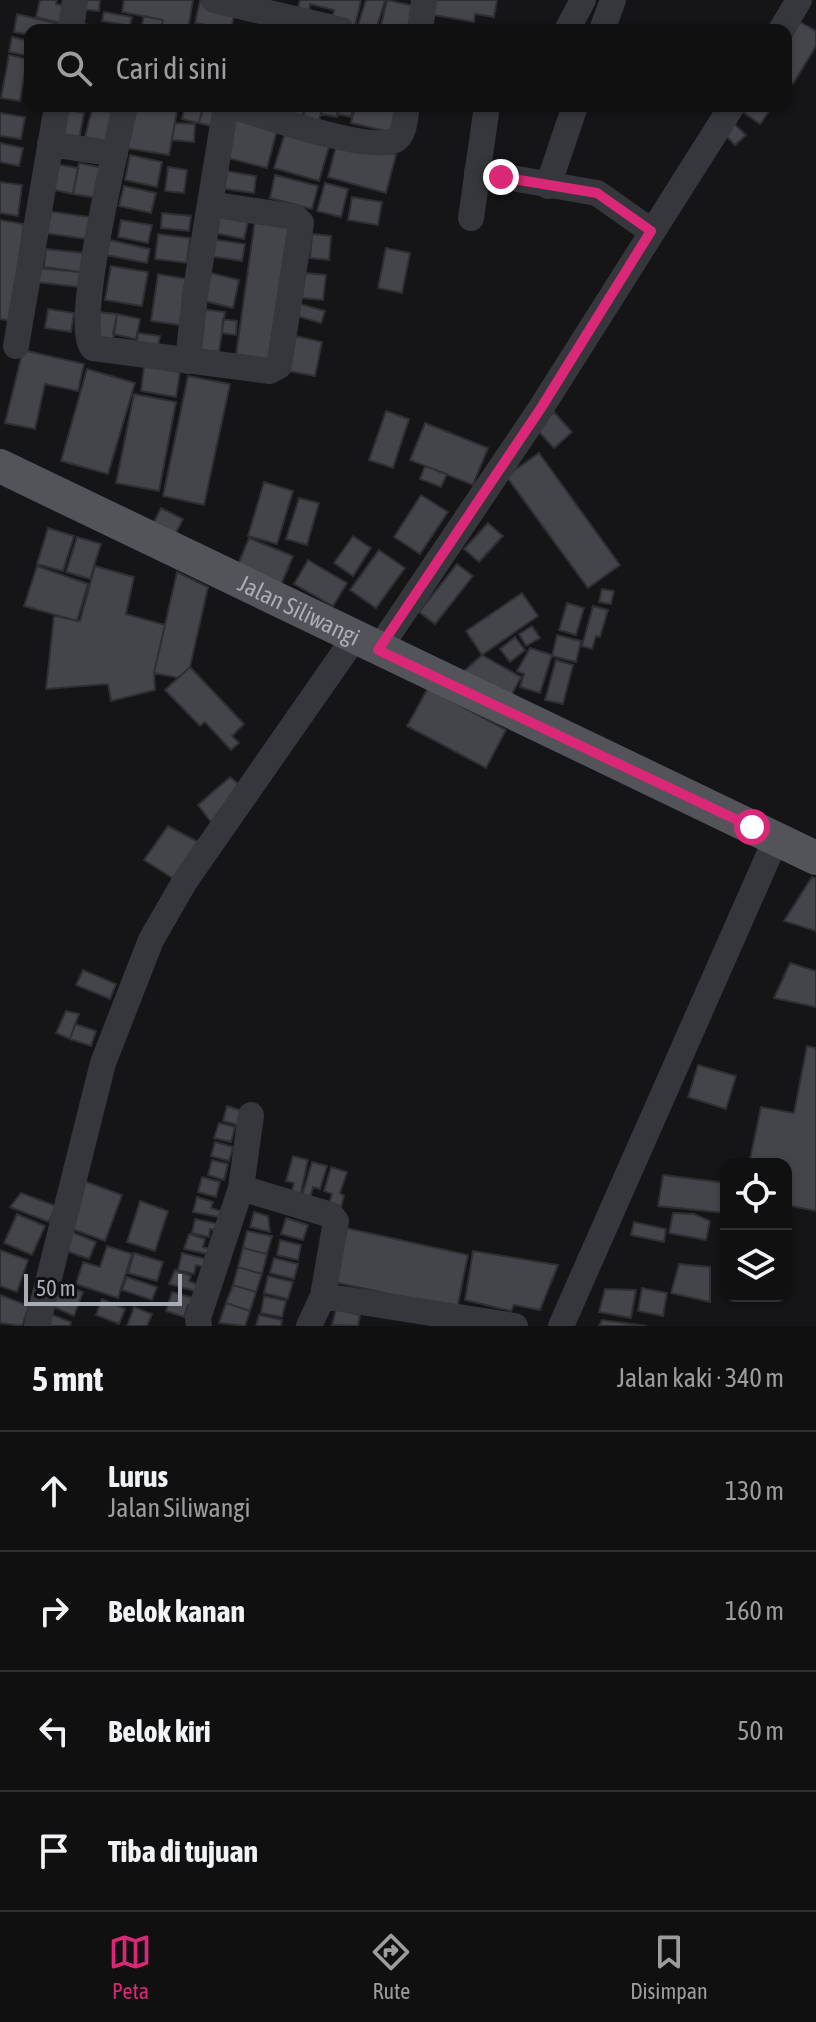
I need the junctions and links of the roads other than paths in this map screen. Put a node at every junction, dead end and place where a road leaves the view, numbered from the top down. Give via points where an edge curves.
1 (75, 0) edge
2 (214, 0) edge
3 (424, 0) edge
4 (583, 0) edge
5 (613, 0) edge
6 (799, 0) edge
7 (242, 19) edge
8 (72, 24) edge
9 (287, 24) edge
10 (421, 24) edge
11 (570, 24) edge
12 (604, 24) edge
13 (785, 24) edge
14 (56, 112) edge
15 (124, 112) edge
16 (228, 112) edge
17 (250, 112) edge
18 (406, 112) edge
19 (486, 112) edge
20 (573, 112) edge
21 (728, 112) edge
22 (50, 144) junction
23 (115, 154) junction
24 (477, 172) junction
25 (548, 186) junction
26 (210, 204) junction
27 (471, 218) dead end
28 (651, 231) junction
29 (16, 346) dead end
30 (188, 361) junction
31 (0, 466) edge
32 (366, 644) junction
33 (776, 839) junction
34 (816, 858) edge
35 (251, 1115) dead end
36 (241, 1188) junction
37 (323, 1296) junction
38 (37, 1326) edge
39 (199, 1326) edge
40 (309, 1326) edge
41 (515, 1326) edge
42 (561, 1326) edge

1 - 8 street
2 - 7 street
3 - 10 street
4 - 11 street
5 - 12 street
6 - 13 street
7 - 9 street
14 - 22 street
15 - 23 street
16 - 26 street
17 - 18 street via 377,143 401,135
19 - 24 street
20 - 25 street
21 - 28 street
22 - 23 street
22 - 29 street
23 - 30 street via 90,281 88,343 100,350
24 - 25 street
24 - 27 street
25 - 28 street via 597,193
26 - 30 street
26 - 30 street via 295,217 301,235 275,370
28 - 32 street via 541,408
31 - 32 main road, Jalan Siliwangi
32 - 33 main road, Jalan Siliwangi
32 - 38 street via 185,881 151,940 103,1063
33 - 34 main road, Jalan Siliwangi
33 - 42 street
35 - 36 street
36 - 37 street via 331,1215 336,1221
36 - 39 street
37 - 40 street
37 - 41 street

